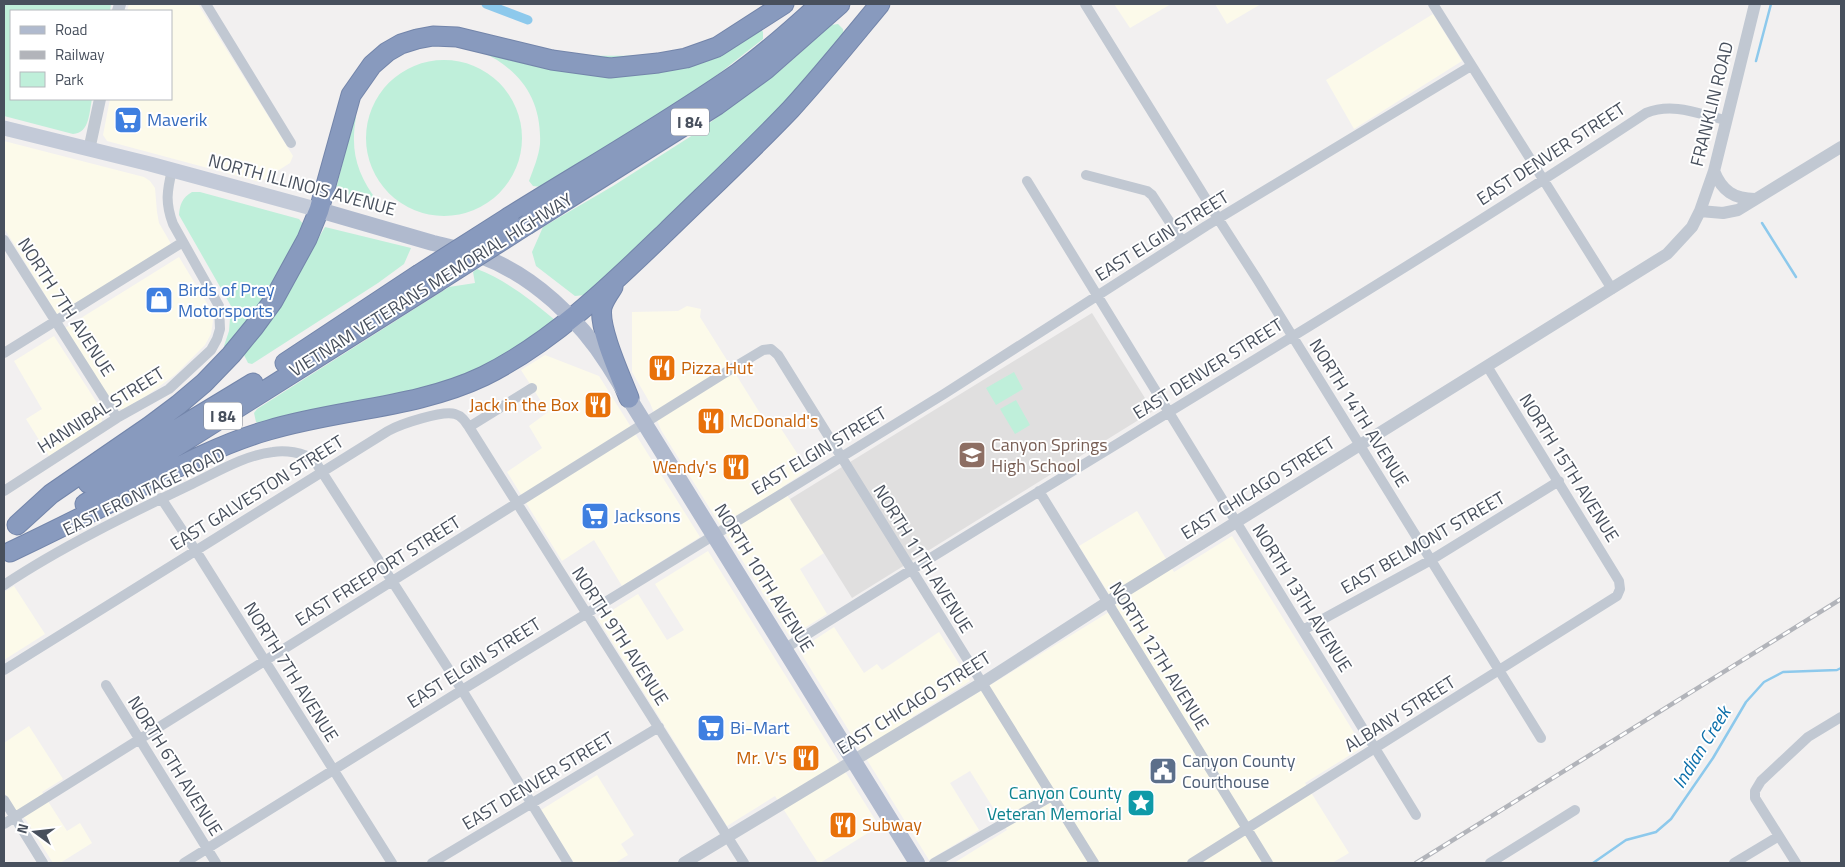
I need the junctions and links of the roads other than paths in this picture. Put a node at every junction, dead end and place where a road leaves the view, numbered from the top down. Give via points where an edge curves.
1 (206, 4) edge
2 (784, 4) edge
3 (820, 4) edge
4 (840, 4) edge
5 (880, 4) edge
6 (1085, 4) edge
7 (1433, 4) edge
8 (1755, 4) edge
9 (1470, 66) junction
10 (100, 100) edge
11 (1725, 120) junction
12 (4, 128) edge
13 (291, 143) dead end
14 (1841, 147) edge
15 (89, 150) junction
16 (172, 170) junction
17 (1714, 171) junction
18 (1086, 176) dead end
19 (1544, 179) junction
20 (1027, 181) dead end
21 (1757, 199) junction
22 (319, 210) junction
23 (1700, 211) junction
24 (1218, 220) junction
25 (4, 240) edge
26 (183, 242) junction
27 (1182, 242) junction
28 (622, 274) junction
29 (1612, 289) junction
30 (1097, 296) junction
31 (572, 318) junction
32 (56, 321) junction
33 (1292, 336) junction
34 (771, 349) joint
35 (4, 353) edge
36 (1487, 366) junction
37 (532, 388) dead end
38 (629, 398) junction
39 (1168, 412) junction
40 (118, 418) junction
41 (644, 423) junction
42 (469, 427) junction
43 (1359, 445) junction
44 (841, 456) junction
45 (322, 472) junction
46 (1559, 482) junction
47 (1039, 491) junction
48 (4, 492) edge
49 (161, 498) junction
50 (517, 503) junction
51 (1236, 522) junction
52 (10, 530) edge
53 (713, 535) junction
54 (196, 551) junction
55 (7, 554) edge
56 (1432, 560) junction
57 (910, 570) junction
58 (391, 582) junction
59 (4, 585) edge
60 (1620, 589) joint
61 (1106, 603) junction
62 (586, 613) junction
63 (1303, 630) junction
64 (784, 649) junction
65 (264, 661) junction
66 (4, 670) edge
67 (1500, 670) junction
68 (982, 683) junction
69 (106, 686) dead end
70 (462, 690) junction
71 (1841, 717) edge
72 (659, 727) junction
73 (1541, 738) dead end
74 (138, 740) junction
75 (1375, 749) junction
76 (854, 761) junction
77 (334, 770) junction
78 (1052, 796) junction
79 (4, 800) edge
80 (532, 804) junction
81 (1575, 810) dead end
82 (1416, 816) dead end
83 (14, 817) junction
84 (4, 824) edge
85 (1247, 830) junction
86 (1779, 836) junction
87 (727, 837) junction
88 (207, 849) junction
89 (43, 863) edge
90 (184, 863) edge
91 (216, 863) edge
92 (392, 863) edge
93 (432, 863) edge
94 (568, 863) edge
95 (684, 863) edge
96 (744, 863) edge
97 (917, 863) edge
98 (934, 863) edge
99 (1094, 863) edge
100 (1192, 863) edge
101 (1268, 863) edge
102 (1490, 863) edge
103 (1734, 863) edge
104 (1796, 863) edge

1 - 13 street
2 - 22 highway via 717,47 686,58 658,63 601,67 552,60 457,37 433,36 401,44 372,65 351,95
3 - 52 highway, VIETNAM VETERANS MEMORIAL HIGHWAY / I 84, bridge via 733,76 688,106 418,274 279,367
4 - 55 highway, VIETNAM VETERANS MEMORIAL HIGHWAY / I 84, bridge via 765,70 717,105
5 - 28 highway via 776,125
6 - 24 street, NORTH 14TH AVENUE
7 - 9 street
8 - 11 street, FRANKLIN ROAD
9 - 19 street
9 - 24 street, EAST ELGIN STREET
10 - 15 street
11 - 17 street, FRANKLIN ROAD
11 - 19 street, EAST DENVER STREET via 1672,107 1658,108 1646,112
12 - 15 main road, NORTH ILLINOIS AVENUE
14 - 21 street
15 - 16 main road, NORTH ILLINOIS AVENUE
16 - 22 main road, NORTH ILLINOIS AVENUE
16 - 26 street via 167,195 168,212
17 - 21 street via 1718,182 1735,196
17 - 23 street, FRANKLIN ROAD
18 - 27 street via 1152,195
19 - 29 street
19 - 33 street, EAST DENVER STREET
20 - 30 street, NORTH 13TH AVENUE
21 - 23 street via 1738,210 1723,213
22 - 31 main road, NORTH ILLINOIS AVENUE via 480,256 532,284
22 - 52 highway via 273,301 231,355 204,383 150,426 51,494
23 - 29 street, EAST CHICAGO STREET via 1692,227 1667,254
24 - 27 street, EAST ELGIN STREET
24 - 33 street, NORTH 14TH AVENUE
25 - 32 street, NORTH 7TH AVENUE
26 - 32 street
26 - 40 street, HANNIBAL STREET via 219,306 217,339 210,350 169,389
27 - 30 street, EAST ELGIN STREET
28 - 31 highway
28 - 38 highway via 604,301 602,317
29 - 36 street, EAST CHICAGO STREET
30 - 39 street, NORTH 13TH AVENUE
30 - 44 street, EAST ELGIN STREET
31 - 38 main road, NORTH 10TH AVENUE via 600,352
31 - 55 highway via 521,355 456,388 269,430 227,444
32 - 35 street
32 - 40 street, NORTH 7TH AVENUE
33 - 39 street, EAST DENVER STREET
33 - 43 street, NORTH 14TH AVENUE
34 - 41 street, EAST FREEPORT STREET via 764,350
34 - 44 street, NORTH 11TH AVENUE via 778,355
36 - 43 street, EAST CHICAGO STREET
36 - 46 street, NORTH 15TH AVENUE
37 - 42 street
38 - 41 main road, NORTH 10TH AVENUE
39 - 47 street, EAST DENVER STREET
39 - 51 street, NORTH 13TH AVENUE
40 - 48 street, HANNIBAL STREET
41 - 50 street, EAST FREEPORT STREET
41 - 53 main road, NORTH 10TH AVENUE
42 - 45 street, EAST GALVESTON STREET via 462,417 453,413 399,424
42 - 50 street, NORTH 9TH AVENUE
43 - 51 street, EAST CHICAGO STREET
43 - 56 street, NORTH 14TH AVENUE
44 - 53 street, EAST ELGIN STREET
44 - 57 street, NORTH 11TH AVENUE
45 - 49 street, EAST FRONTAGE ROAD via 306,456 286,451 272,452 255,456
45 - 54 street, EAST GALVESTON STREET
45 - 58 street
46 - 56 street, EAST BELMONT STREET
46 - 60 street, NORTH 15TH AVENUE via 1619,580
47 - 57 street, EAST DENVER STREET
47 - 61 street, NORTH 12TH AVENUE
49 - 54 street, NORTH 7TH AVENUE
49 - 59 street, EAST FRONTAGE ROAD via 29,568
50 - 58 street, EAST FREEPORT STREET
50 - 62 street, NORTH 9TH AVENUE
51 - 61 street, EAST CHICAGO STREET
51 - 63 street, NORTH 13TH AVENUE
53 - 62 street, EAST ELGIN STREET
53 - 64 main road, NORTH 10TH AVENUE
54 - 65 street, NORTH 7TH AVENUE
54 - 66 street, EAST GALVESTON STREET
56 - 63 street, EAST BELMONT STREET
56 - 67 street, NORTH 14TH AVENUE
57 - 64 street, EAST DENVER STREET
57 - 68 street, NORTH 11TH AVENUE
58 - 65 street, EAST FREEPORT STREET
58 - 70 street
60 - 67 street, ALBANY STREET via 1618,596
61 - 68 street, EAST CHICAGO STREET
61 - 85 street, NORTH 12TH AVENUE
62 - 70 street, EAST ELGIN STREET
62 - 72 street, NORTH 9TH AVENUE
63 - 75 street, NORTH 13TH AVENUE
64 - 76 main road, NORTH 10TH AVENUE
65 - 74 street, EAST FREEPORT STREET
65 - 77 street, NORTH 7TH AVENUE
67 - 73 street, NORTH 14TH AVENUE
67 - 75 street, ALBANY STREET
68 - 76 street, EAST CHICAGO STREET
68 - 78 street, NORTH 11TH AVENUE
69 - 74 street, NORTH 6TH AVENUE
70 - 77 street, EAST ELGIN STREET
70 - 80 street
71 - 86 street via 1808,737 1761,781 1755,791 1755,798
72 - 80 street, EAST DENVER STREET
72 - 87 street, NORTH 9TH AVENUE
74 - 83 street, EAST FREEPORT STREET
74 - 88 street, NORTH 6TH AVENUE
75 - 82 street, NORTH 13TH AVENUE
75 - 85 street, ALBANY STREET
76 - 87 street, EAST CHICAGO STREET
76 - 97 main road, NORTH 10TH AVENUE
77 - 88 street, EAST ELGIN STREET
77 - 92 street, NORTH 7TH AVENUE
78 - 98 street
78 - 99 street, NORTH 11TH AVENUE
79 - 83 street
80 - 93 street, EAST DENVER STREET
80 - 94 street
81 - 102 street
83 - 84 street, EAST FREEPORT STREET
83 - 89 street
85 - 100 street, ALBANY STREET
85 - 101 street, NORTH 12TH AVENUE
86 - 103 street
86 - 104 street
87 - 95 street, EAST CHICAGO STREET
87 - 96 street, NORTH 9TH AVENUE
88 - 90 street, EAST ELGIN STREET
88 - 91 street, NORTH 6TH AVENUE

